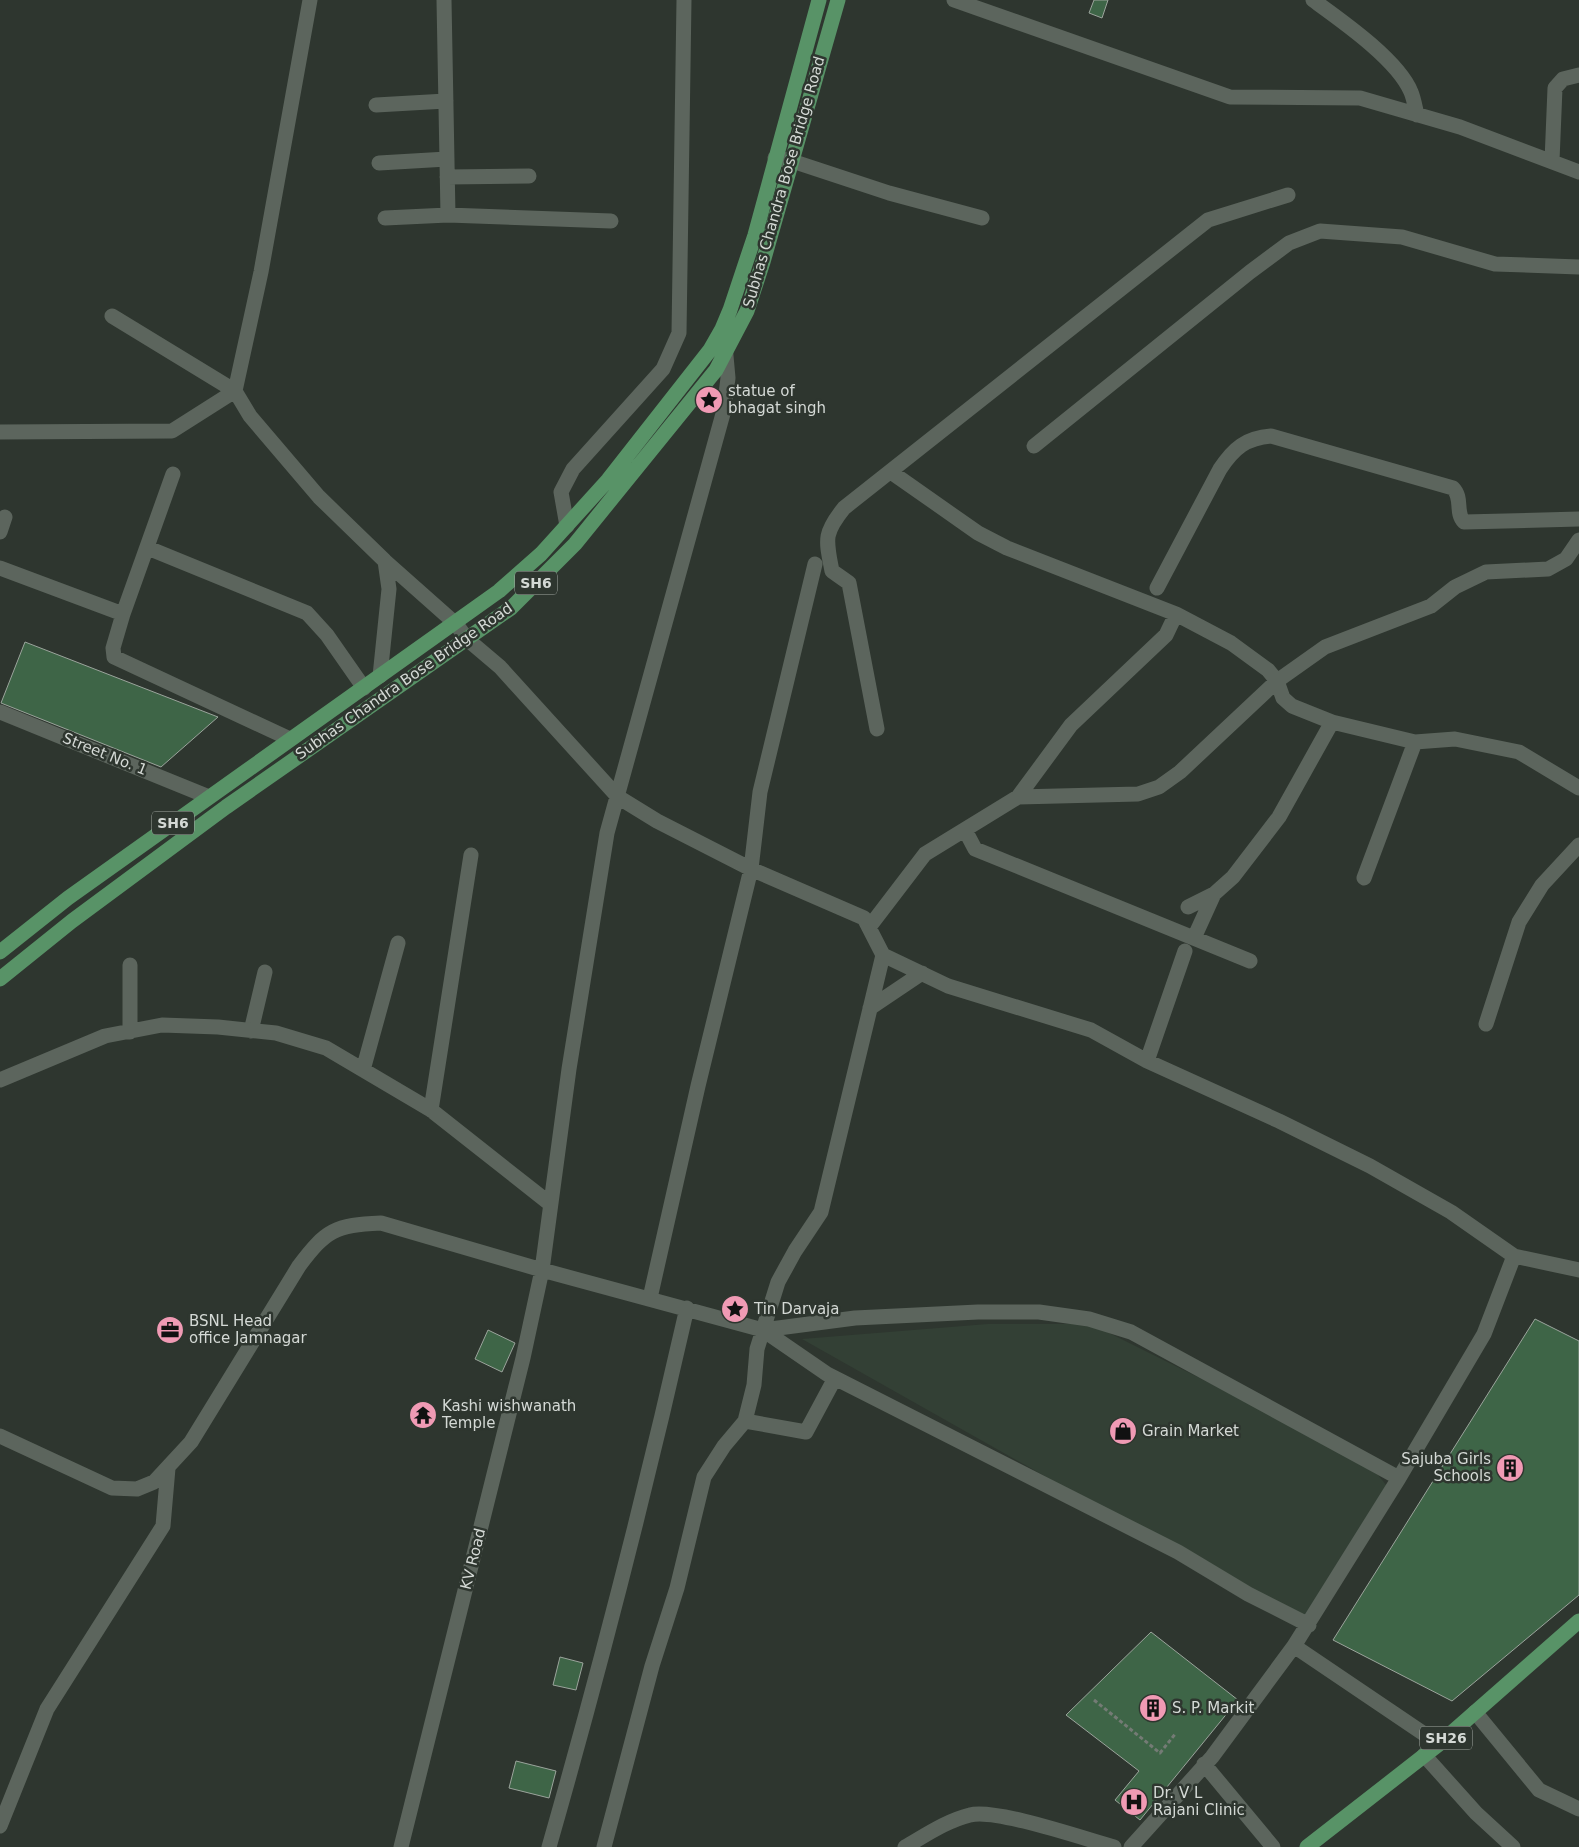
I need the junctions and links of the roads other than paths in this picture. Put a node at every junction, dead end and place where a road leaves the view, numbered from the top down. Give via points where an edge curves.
1 (310, 0) edge
2 (444, 0) edge
3 (684, 0) edge
4 (819, 0) edge
5 (954, 0) edge
6 (1313, 0) edge
7 (838, 1) edge
8 (1579, 75) edge
9 (446, 101) junction
10 (376, 105) dead end
11 (1417, 115) junction
12 (775, 158) junction
13 (447, 159) junction
14 (792, 160) junction
15 (1552, 161) junction
16 (378, 163) dead end
17 (1579, 172) edge
18 (529, 176) dead end
19 (447, 177) junction
20 (1288, 195) dead end
21 (448, 215) junction
22 (385, 218) dead end
23 (982, 218) dead end
24 (611, 221) dead end
25 (1579, 268) edge
26 (112, 316) dead end
27 (722, 329) junction
28 (727, 352) junction
29 (235, 391) junction
30 (0, 432) edge
31 (1034, 446) dead end
32 (891, 472) junction
33 (173, 474) dead end
34 (5, 517) dead end
35 (1579, 519) edge
36 (567, 526) junction
37 (0, 532) edge
38 (1579, 540) edge
39 (148, 548) junction
40 (385, 561) junction
41 (815, 564) dead end
42 (0, 568) edge
43 (1157, 588) dead end
44 (123, 614) junction
45 (1176, 614) junction
46 (456, 624) junction
47 (467, 639) junction
48 (380, 676) junction
49 (1277, 681) junction
50 (364, 688) junction
51 (0, 712) edge
52 (1332, 722) junction
53 (877, 729) dead end
54 (290, 739) junction
55 (1415, 742) junction
56 (1579, 788) edge
57 (618, 796) junction
58 (209, 797) junction
59 (1018, 797) junction
60 (965, 830) junction
61 (1579, 845) edge
62 (471, 855) dead end
63 (751, 869) junction
64 (1364, 878) dead end
65 (1214, 894) junction
66 (1188, 907) dead end
67 (870, 926) junction
68 (398, 943) dead end
69 (1190, 945) junction
70 (0, 952) edge
71 (883, 955) junction
72 (1250, 961) dead end
73 (130, 965) dead end
74 (265, 972) dead end
75 (922, 973) junction
76 (0, 979) edge
77 (870, 1008) junction
78 (1486, 1024) dead end
79 (251, 1031) junction
80 (130, 1032) junction
81 (1147, 1061) junction
82 (363, 1070) junction
83 (0, 1080) edge
84 (431, 1110) junction
85 (549, 1203) junction
86 (1514, 1256) junction
87 (542, 1270) junction
88 (1579, 1270) edge
89 (650, 1298) junction
90 (686, 1308) junction
91 (763, 1330) junction
92 (835, 1378) junction
93 (744, 1421) junction
94 (0, 1436) edge
95 (168, 1468) junction
96 (1399, 1478) junction
97 (1579, 1621) edge
98 (1309, 1625) junction
99 (1294, 1646) junction
100 (1475, 1712) junction
101 (1438, 1744) junction
102 (1424, 1755) junction
103 (1204, 1764) junction
104 (1579, 1809) edge
105 (0, 1826) edge
106 (401, 1847) edge
107 (549, 1847) edge
108 (604, 1847) edge
109 (905, 1847) edge
110 (1114, 1847) edge
111 (1131, 1847) edge
112 (1274, 1847) edge
113 (1306, 1847) edge
114 (1514, 1847) edge

1 - 29 street via 261,272
2 - 9 street
3 - 36 street via 679,333 663,369 573,469 561,492
4 - 12 main road, Subhas Chandra Bose Bridge Road / SH6
5 - 11 street via 1230,98 1360,98
6 - 11 street via 1361,34 1399,74 1411,91
7 - 14 main road, Subhas Chandra Bose Bridge Road / SH6
8 - 15 street via 1563,79 1555,88
9 - 10 street
9 - 13 street
11 - 15 street
12 - 14 street
12 - 27 main road, Subhas Chandra Bose Bridge Road / SH6 via 755,235
13 - 16 street
13 - 19 street
14 - 23 street via 889,193
14 - 28 main road, Subhas Chandra Bose Bridge Road / SH6 via 752,295
15 - 17 street
18 - 19 street
19 - 21 street
20 - 32 street via 1208,220
21 - 22 street
21 - 24 street
25 - 31 street via 1495,264 1402,237 1320,231 1290,243 1250,272
26 - 29 street
27 - 28 street, KV Road
27 - 36 main road, Subhas Chandra Bose Bridge Road / SH6 via 710,350 614,473
28 - 47 main road, Subhas Chandra Bose Bridge Road / SH6 via 690,404 575,544 510,608
28 - 57 street, KV Road via 724,410
29 - 30 street via 172,431
29 - 40 street via 250,416 319,497
32 - 45 street via 978,533 1008,548
32 - 53 street via 844,508 832,522 826,540 832,571 849,583
33 - 39 street
34 - 37 street
35 - 43 street via 1464,522 1460,517 1458,492 1453,488 1271,436 1257,437 1248,440 1228,457 1220,469
36 - 46 main road, Subhas Chandra Bose Bridge Road / SH6 via 499,591
38 - 49 street via 1566,559 1548,569 1486,572 1455,587 1431,606 1325,647
39 - 44 street
39 - 50 street via 307,613
40 - 46 street
40 - 48 street via 389,590
41 - 63 street via 760,792
42 - 44 street
44 - 54 street via 113,648 114,656 119,660
45 - 49 street via 1231,643 1258,661
45 - 59 street via 1166,635 1071,725
46 - 47 street
46 - 48 main road, Subhas Chandra Bose Bridge Road / SH6
47 - 57 street via 500,667
47 - 76 main road, Subhas Chandra Bose Bridge Road / SH6 via 226,808 72,921
48 - 50 main road, Subhas Chandra Bose Bridge Road / SH6
49 - 52 street via 1286,702
49 - 59 street via 1180,772 1159,787 1138,794
50 - 54 main road, Subhas Chandra Bose Bridge Road / SH6
51 - 58 street, Street No. 1
52 - 55 street
52 - 65 street via 1279,817 1233,877
54 - 58 main road, Subhas Chandra Bose Bridge Road / SH6
55 - 56 street via 1455,739 1519,752
55 - 64 street
57 - 63 street via 656,821
57 - 85 street, KV Road via 607,833
58 - 70 main road, Subhas Chandra Bose Bridge Road / SH6 via 68,898
59 - 60 street
60 - 67 street via 925,854
60 - 69 street via 975,849
61 - 78 street via 1542,885 1519,922
62 - 84 street
63 - 67 street via 864,918
63 - 89 street
65 - 66 street
65 - 69 street
67 - 71 street
68 - 82 street
69 - 72 street
69 - 81 street
71 - 75 street
71 - 77 street
73 - 80 street
74 - 79 street
75 - 77 street
75 - 81 street via 948,986 1090,1030
77 - 91 street via 821,1212 794,1251 778,1282
79 - 80 street via 162,1025
79 - 82 street via 276,1033 326,1048
80 - 83 street via 105,1036
81 - 86 street via 1370,1166 1451,1212
82 - 84 street
84 - 85 street
85 - 87 street, KV Road
86 - 88 street
86 - 96 street via 1484,1334
87 - 89 street
87 - 95 street via 381,1223 353,1224 332,1230 298,1266 191,1442
87 - 106 street, KV Road
89 - 90 street
90 - 91 street
90 - 107 street via 643,1495
91 - 92 street
91 - 93 street
91 - 96 street via 855,1318 978,1312 1039,1312 1089,1318 1131,1332
92 - 93 street via 806,1432
92 - 98 street via 1170,1548
93 - 108 street via 704,1477 677,1588 652,1666
94 - 95 street via 112,1488 137,1489 154,1482
95 - 105 street via 163,1526 47,1709
96 - 98 street
97 - 100 main road, SH26
98 - 99 street
99 - 101 street
99 - 103 street
100 - 101 main road, SH26
100 - 104 street via 1539,1790
101 - 102 main road, SH26
102 - 113 main road, SH26
102 - 114 street via 1476,1813
103 - 111 street
103 - 112 street
109 - 110 street via 949,1822 972,1814 996,1815

